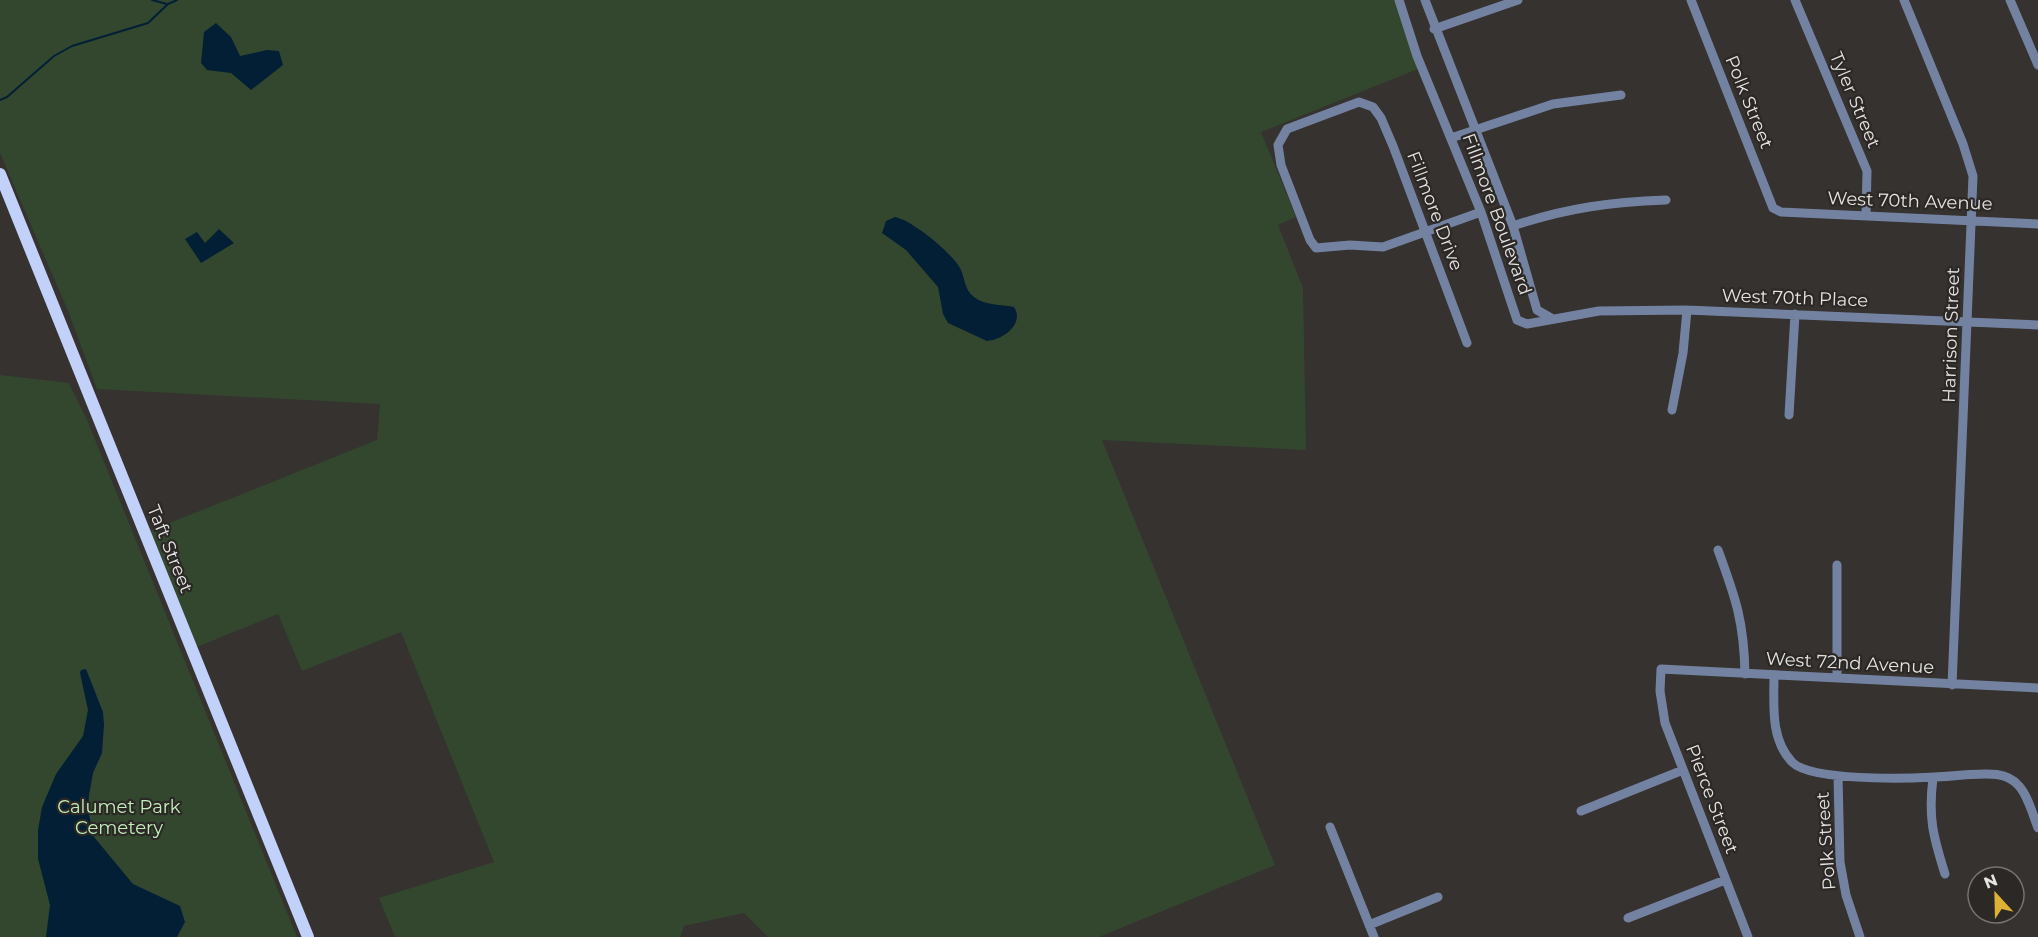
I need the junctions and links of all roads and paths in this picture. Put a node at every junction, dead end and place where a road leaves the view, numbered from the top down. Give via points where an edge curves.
1 (1399, 0) edge
2 (1425, 0) edge
3 (1518, 0) edge
4 (1691, 0) edge
5 (1795, 0) edge
6 (1904, 0) edge
7 (2010, 0) edge
8 (1434, 29) junction
9 (2038, 65) edge
10 (1621, 95) dead end
11 (1474, 129) junction
12 (1451, 138) junction
13 (0, 174) edge
14 (1666, 200) dead end
15 (1481, 212) junction
16 (1781, 212) joint
17 (1866, 216) junction
18 (1973, 220) junction
19 (2038, 224) edge
20 (1513, 226) junction
21 (1426, 232) junction
22 (1688, 310) junction
23 (1795, 314) junction
24 (1551, 318) junction
25 (1969, 322) junction
26 (2038, 325) edge
27 (1467, 343) dead end
28 (1672, 410) dead end
29 (1790, 415) dead end
30 (1718, 550) dead end
31 (1837, 565) dead end
32 (1661, 669) joint
33 (1744, 674) junction
34 (1774, 675) junction
35 (1837, 678) junction
36 (1952, 685) junction
37 (2038, 688) edge
38 (1683, 770) junction
39 (1838, 776) junction
40 (1933, 778) junction
41 (1581, 811) dead end
42 (1330, 826) dead end
43 (2038, 828) edge
44 (1945, 874) dead end
45 (1725, 880) junction
46 (1438, 897) dead end
47 (1628, 918) dead end
48 (1369, 925) junction
49 (308, 937) edge
50 (1374, 937) edge
51 (1748, 937) edge
52 (1860, 937) edge

1 - 12 street, Fillmore Boulevard via 1417,57
2 - 8 street, Fillmore Boulevard
3 - 8 street
4 - 16 street, Polk Street via 1773,208
5 - 17 street, Tyler Street via 1867,171
6 - 18 street, Harrison Street via 1963,144 1973,176
7 - 9 street
8 - 11 street, Fillmore Boulevard
10 - 11 street via 1553,104
11 - 12 street
11 - 20 street, Fillmore Boulevard
12 - 15 street, Fillmore Boulevard
13 - 49 main road, Taft Street
14 - 20 street via 1621,201 1556,211
15 - 21 street
15 - 24 street, Fillmore Boulevard via 1517,320 1527,324
16 - 17 street, West 70th Avenue
17 - 18 street, West 70th Avenue
18 - 19 street, West 70th Avenue
18 - 25 street, Harrison Street
20 - 24 street, Fillmore Boulevard via 1537,310
21 - 21 street, Fillmore Drive via 1383,247 1316,248 1281,165 1278,145 1287,129 1359,102 1373,107 1381,118
21 - 27 street, Fillmore Drive
22 - 23 street, West 70th Place
22 - 24 street, West 70th Place via 1599,311
22 - 28 street
23 - 25 street, West 70th Place
23 - 29 street
25 - 26 street, West 70th Place
25 - 36 street, Harrison Street
30 - 33 street via 1738,604 1744,635
31 - 35 street
32 - 33 street, West 72nd Avenue
32 - 38 street, Pierce Street via 1665,723
33 - 34 street, West 72nd Avenue
34 - 35 street, West 72nd Avenue
34 - 39 street via 1774,725 1780,744 1793,764
35 - 36 street, West 72nd Avenue
36 - 37 street, West 72nd Avenue
38 - 41 street
38 - 45 street, Pierce Street
39 - 40 street
39 - 52 street, Polk Street via 1840,862
40 - 43 street via 1997,773 2019,785
40 - 44 street via 1929,808
42 - 48 street
45 - 47 street
45 - 51 street, Pierce Street
46 - 48 street
48 - 50 street

